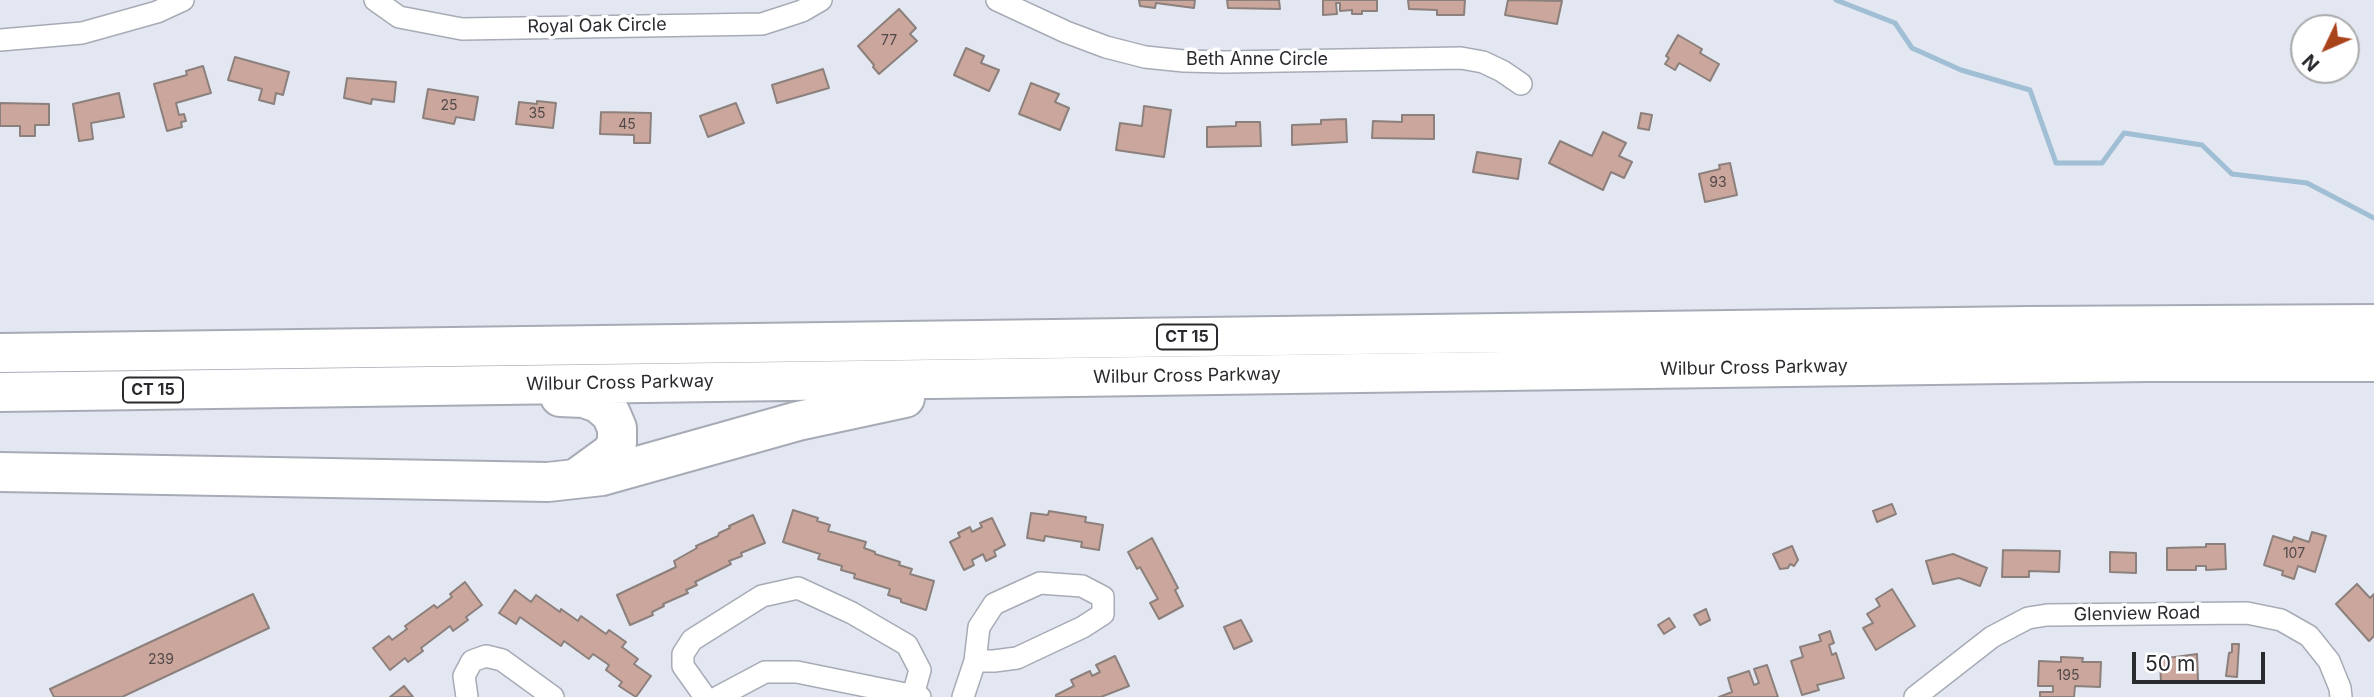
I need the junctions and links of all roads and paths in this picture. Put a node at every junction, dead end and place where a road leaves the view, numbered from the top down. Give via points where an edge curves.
1 (183, 0) edge
2 (375, 0) edge
3 (821, 0) edge
4 (997, 0) edge
5 (0, 40) edge
6 (1521, 84) dead end
7 (2374, 324) edge
8 (0, 353) edge
9 (2374, 362) edge
10 (1070, 377) junction
11 (496, 385) junction
12 (0, 392) edge
13 (0, 472) edge
14 (578, 477) junction
15 (975, 661) junction
16 (916, 696) edge
17 (467, 697) edge
18 (554, 697) edge
19 (705, 697) edge
20 (718, 697) edge
21 (963, 697) edge
22 (1915, 697) edge
23 (2342, 697) edge

1 - 5 street via 158,12 82,33
2 - 3 street, Royal Oak Circle via 399,16 462,29 762,24
4 - 6 street, Beth Anne Circle via 1076,36 1145,57 1225,62 1461,58 1483,62
7 - 8 highway, CT 15
9 - 10 highway, Wilbur Cross Parkway / CT 15
10 - 11 highway, Wilbur Cross Parkway / CT 15
10 - 14 highway via 1011,391 927,395 863,405 602,476
11 - 12 highway, Wilbur Cross Parkway / CT 15
11 - 14 highway via 535,397 590,400 611,414 618,435 614,449
13 - 14 highway via 520,483
15 - 15 street via 1017,658 1083,628 1102,614 1103,597 1082,586 1040,583 994,604 979,627
15 - 21 street
16 - 19 street via 920,670 907,645 798,588 762,596 692,640 683,654 683,666
16 - 20 street via 797,672 765,672
17 - 18 street via 464,676 472,661 486,656 502,660
22 - 23 street, Glenview Road via 1992,637 2028,618 2247,613 2281,620 2308,636 2329,661

